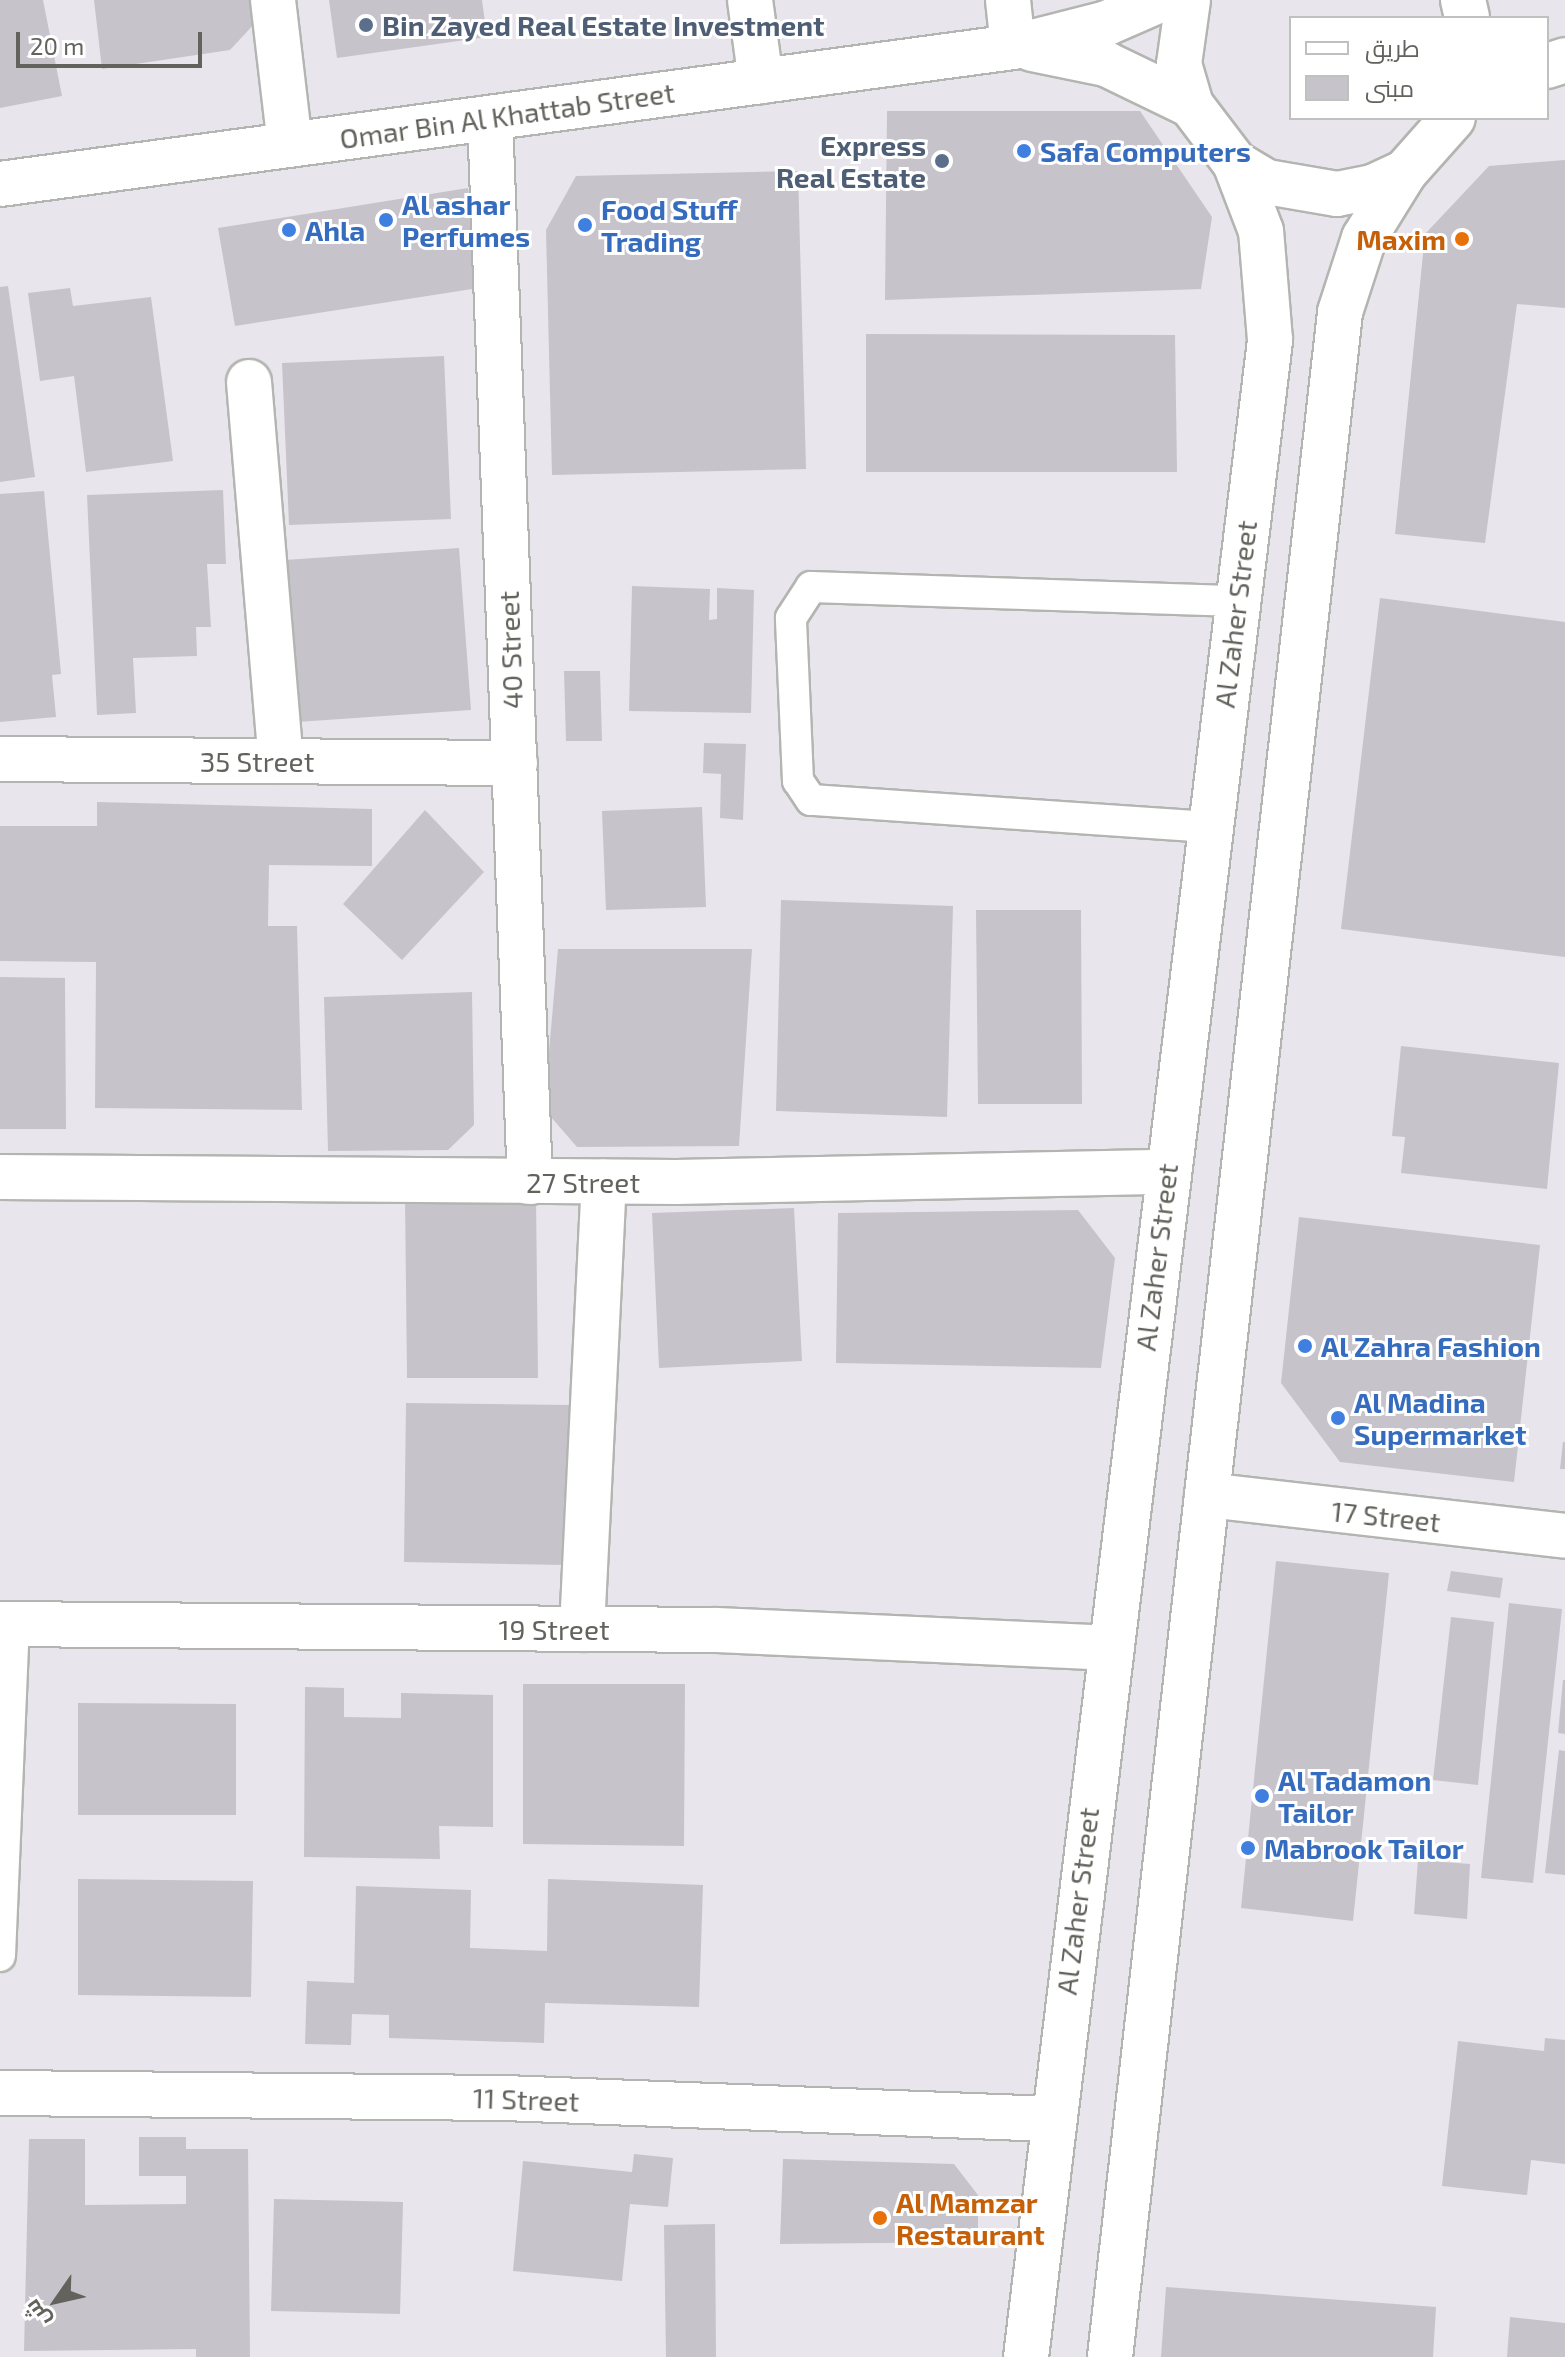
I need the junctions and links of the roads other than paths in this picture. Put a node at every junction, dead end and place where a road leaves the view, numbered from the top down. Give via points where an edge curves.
1 (273, 0) edge
2 (750, 0) edge
3 (1008, 0) edge
4 (1160, 0) edge
5 (1188, 0) edge
6 (1013, 47) junction
7 (761, 81) junction
8 (1191, 105) junction
9 (490, 118) junction
10 (1451, 120) edge
11 (290, 144) junction
12 (1235, 163) junction
13 (1405, 172) junction
14 (0, 184) edge
15 (249, 382) dead end
16 (1237, 601) junction
17 (0, 759) edge
18 (281, 761) junction
19 (515, 763) junction
20 (1209, 827) junction
21 (1166, 1172) junction
22 (0, 1177) edge
23 (530, 1182) junction
24 (604, 1182) junction
25 (1207, 1495) junction
26 (1565, 1536) edge
27 (7, 1624) edge
28 (582, 1629) junction
29 (1108, 1648) junction
30 (0, 1956) edge
31 (0, 2093) edge
32 (1051, 2119) junction
33 (1026, 2357) edge
34 (1110, 2357) edge

1 - 11 street
2 - 7 street
3 - 6 street
4 - 6 street, Omar Bin Al Khattab Street via 1107,23
5 - 8 street via 1179,64
6 - 7 street, Omar Bin Al Khattab Street
6 - 8 street, Omar Bin Al Khattab Street via 1106,64
7 - 9 street, Omar Bin Al Khattab Street
8 - 12 street
9 - 11 street, Omar Bin Al Khattab Street
9 - 19 street, 40 Street
10 - 13 street
11 - 14 street, Omar Bin Al Khattab Street
12 - 13 street via 1301,192 1337,194
12 - 16 street, Al Zaher Street via 1261,231 1271,304
13 - 25 street via 1364,238 1340,312
15 - 18 street
16 - 20 street, Al Zaher Street
16 - 20 lane via 811,587 791,618 798,781 811,800
17 - 18 street, 35 Street
18 - 19 street, 35 Street
19 - 23 street, 40 Street
20 - 21 street, Al Zaher Street
21 - 24 street, 27 Street
21 - 29 street, Al Zaher Street
22 - 23 street, 27 Street
23 - 24 street, 27 Street
24 - 28 street
25 - 26 street, 17 Street
25 - 34 street
27 - 28 street, 19 Street
27 - 30 lane
28 - 29 street, 19 Street via 853,1633
29 - 32 street, Al Zaher Street
31 - 32 street, 11 Street via 504,2098
32 - 33 street, Al Zaher Street

